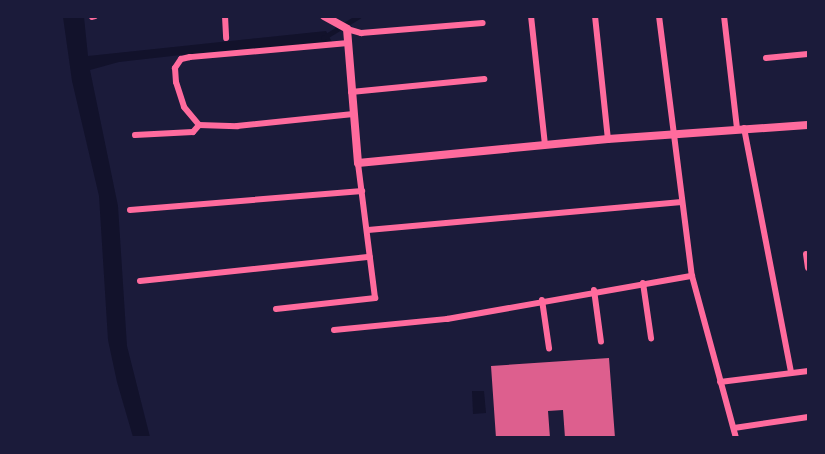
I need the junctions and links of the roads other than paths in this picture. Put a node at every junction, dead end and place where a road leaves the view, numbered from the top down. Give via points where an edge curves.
1 (225, 16) edge
2 (324, 16) edge
3 (531, 16) edge
4 (595, 16) edge
5 (659, 16) edge
6 (724, 16) edge
7 (483, 23) dead end
8 (348, 30) junction
9 (226, 38) dead end
10 (348, 43) junction
11 (808, 54) edge
12 (766, 58) dead end
13 (484, 78) dead end
14 (351, 92) junction
15 (353, 114) junction
16 (199, 125) junction
17 (808, 125) edge
18 (740, 129) junction
19 (135, 135) dead end
20 (673, 135) junction
21 (608, 139) junction
22 (545, 145) junction
23 (358, 163) junction
24 (362, 191) junction
25 (682, 202) junction
26 (130, 210) dead end
27 (368, 230) junction
28 (806, 254) dead end
29 (370, 257) junction
30 (808, 268) edge
31 (693, 276) junction
32 (140, 281) dead end
33 (643, 283) junction
34 (594, 290) junction
35 (542, 300) junction
36 (276, 309) dead end
37 (334, 330) dead end
38 (651, 338) dead end
39 (601, 342) dead end
40 (549, 348) dead end
41 (808, 371) edge
42 (791, 373) junction
43 (720, 382) junction
44 (808, 417) edge
45 (734, 428) junction
46 (736, 438) edge

1 - 9 street
2 - 8 street
3 - 22 street
4 - 21 street
5 - 20 street
6 - 18 street
7 - 8 street via 371,32
8 - 10 street
10 - 14 street
10 - 16 street via 181,60 175,68 178,96
11 - 12 street
13 - 14 street
14 - 15 street
15 - 16 street via 237,126
15 - 23 street
16 - 19 street via 193,132
17 - 18 street
18 - 20 street
18 - 42 street
20 - 21 street
20 - 25 street
21 - 22 street
22 - 23 street
23 - 24 street
24 - 26 street
24 - 27 street
25 - 27 street
25 - 31 street
27 - 29 street
28 - 30 street
29 - 32 street
29 - 36 street via 375,298
31 - 33 street
31 - 43 street
33 - 34 street
33 - 38 street
34 - 35 street
34 - 39 street
35 - 37 street via 447,319
35 - 40 street
41 - 42 street
42 - 43 street
43 - 45 street
44 - 45 street
45 - 46 street

